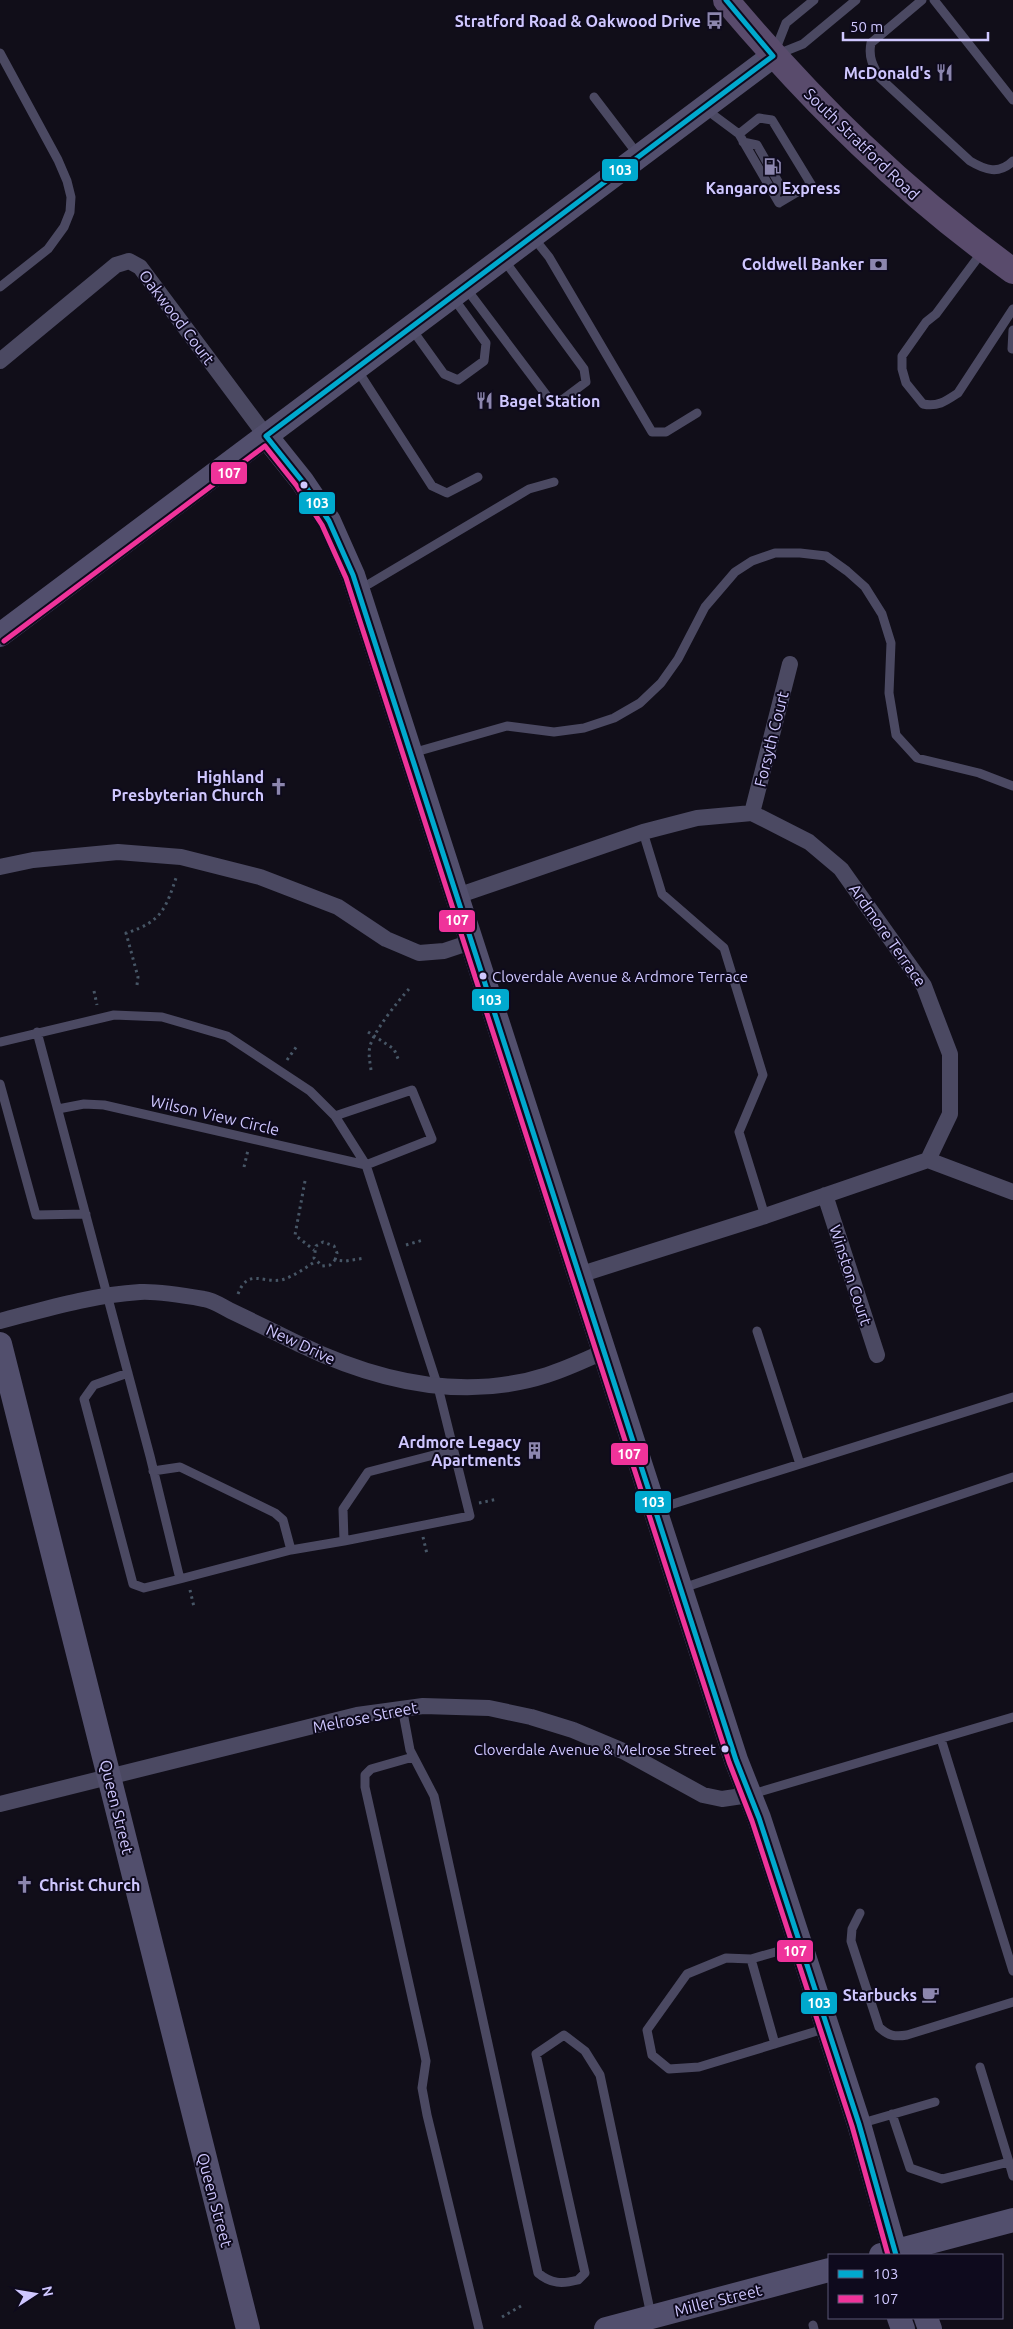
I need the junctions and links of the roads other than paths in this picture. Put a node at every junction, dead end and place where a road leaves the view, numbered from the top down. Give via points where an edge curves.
1 (726, 0) edge
2 (814, 0) edge
3 (856, 0) edge
4 (922, 0) edge
5 (934, 0) edge
6 (0, 53) edge
7 (773, 56) junction
8 (594, 97) dead end
9 (1013, 100) edge
10 (704, 108) junction
11 (741, 138) junction
12 (639, 157) junction
13 (1013, 161) edge
14 (532, 236) junction
15 (983, 250) junction
16 (503, 258) junction
17 (1013, 271) edge
18 (0, 287) edge
19 (459, 291) junction
20 (1013, 309) edge
21 (411, 327) junction
22 (1013, 330) edge
23 (1012, 349) edge
24 (0, 361) edge
25 (356, 368) junction
26 (697, 413) dead end
27 (266, 436) junction
28 (478, 477) dead end
29 (554, 482) dead end
30 (357, 588) junction
31 (0, 635) edge
32 (790, 664) dead end
33 (411, 753) junction
34 (1013, 786) edge
35 (752, 813) junction
36 (643, 832) junction
37 (0, 867) edge
38 (458, 896) junction
39 (471, 942) junction
40 (37, 1032) junction
41 (0, 1042) edge
42 (0, 1084) edge
43 (58, 1109) junction
44 (336, 1116) junction
45 (928, 1160) junction
46 (366, 1165) junction
47 (1013, 1192) edge
48 (825, 1195) junction
49 (86, 1214) junction
50 (765, 1216) junction
51 (579, 1275) junction
52 (107, 1295) junction
53 (0, 1321) edge
54 (757, 1331) dead end
55 (0, 1344) edge
56 (603, 1352) junction
57 (877, 1355) dead end
58 (128, 1373) junction
59 (438, 1387) junction
60 (1013, 1397) edge
61 (453, 1450) junction
62 (800, 1464) junction
63 (153, 1471) junction
64 (1013, 1477) edge
65 (654, 1510) junction
66 (344, 1541) junction
67 (291, 1550) junction
68 (180, 1579) junction
69 (680, 1589) junction
70 (402, 1707) junction
71 (1013, 1717) edge
72 (941, 1739) junction
73 (414, 1757) junction
74 (110, 1777) junction
75 (750, 1795) junction
76 (0, 1804) edge
77 (860, 1913) dead end
78 (800, 1945) junction
79 (751, 1959) junction
80 (1013, 1971) edge
81 (1013, 2002) edge
82 (827, 2028) junction
83 (774, 2044) junction
84 (980, 2066) dead end
85 (936, 2102) dead end
86 (892, 2114) junction
87 (859, 2124) junction
88 (1009, 2162) junction
89 (1013, 2176) edge
90 (1013, 2220) edge
91 (983, 2228) junction
92 (891, 2254) edge
93 (894, 2254) edge
94 (947, 2254) edge
95 (828, 2270) edge
96 (660, 2318) junction
97 (248, 2329) edge
98 (478, 2329) edge
99 (606, 2329) edge

1 - 7 main road, South Stratford Road
2 - 7 lane via 786,23
3 - 7 lane via 803,44
4 - 13 lane via 871,42 871,63 880,78 970,161 986,170 1007,166
5 - 9 lane
6 - 18 lane via 58,160 71,197 64,227 48,249
7 - 10 street
7 - 15 main road, South Stratford Road via 871,157
8 - 12 lane
10 - 11 lane
10 - 12 street
11 - 11 lane via 759,118 772,120 811,184 779,203
12 - 14 street
14 - 16 street
14 - 26 lane via 549,258 652,432 666,432
15 - 17 main road, South Stratford Road
15 - 20 lane via 902,356 906,382 923,404 934,406 958,393
16 - 19 street
16 - 19 lane via 584,369 586,382 562,400 550,400
19 - 21 street
19 - 21 lane via 486,343 484,360 458,380 444,374
21 - 25 street
22 - 23 lane
24 - 27 street, Oakwood Court via 116,265 129,261 140,267
25 - 27 street
25 - 28 lane via 432,486 447,493
27 - 30 street via 329,521
27 - 31 street
29 - 30 lane via 529,489 369,584
30 - 33 street
32 - 35 street, Forsyth Court
33 - 34 lane via 508,726 554,732 584,728 614,718 640,703 661,683 678,659 705,607 735,572 752,561 775,553 800,553 826,556 847,571 865,587 882,614 891,643 888,692 896,735 901,741 917,758 979,773
33 - 38 street
35 - 36 street via 697,818
35 - 45 street, Ardmore Terrace via 809,842 841,869 924,986 950,1054 950,1114
36 - 38 street
36 - 50 lane via 662,894 724,948 763,1075 739,1132
37 - 39 street via 42,859 118,852 182,857 260,877 338,907 386,939 419,953 444,951
38 - 39 street
39 - 51 street
40 - 41 lane
40 - 43 lane
40 - 44 lane via 114,1015 162,1017 227,1036 310,1090
42 - 49 lane via 36,1215
43 - 46 lane, Wilson View Circle via 84,1104 104,1105
43 - 49 lane
44 - 46 lane
44 - 46 lane via 412,1090 432,1140
45 - 47 street
45 - 48 street
46 - 59 lane
48 - 50 street
48 - 57 street, Winston Court
49 - 52 lane
50 - 51 street
51 - 56 street
52 - 53 street, New Drive
52 - 58 lane
52 - 59 street, New Drive via 142,1292 206,1299 349,1365 391,1379
54 - 62 lane
55 - 74 street, Queen Street
56 - 59 street, New Drive via 523,1382
56 - 65 street
58 - 63 lane
58 - 68 lane via 94,1385 84,1399 133,1584 144,1588
59 - 61 lane
60 - 62 lane
61 - 66 lane via 368,1472 343,1509
61 - 66 lane via 470,1516
62 - 65 lane
63 - 67 lane via 180,1467 275,1513 283,1520
63 - 68 lane
64 - 69 lane
65 - 69 street
66 - 67 lane
67 - 68 lane
69 - 75 street
70 - 73 lane
70 - 74 street, Melrose Street via 357,1715
70 - 75 street, Melrose Street via 489,1708 531,1717 623,1751 702,1795 722,1799
71 - 72 lane
72 - 75 lane
72 - 80 lane
73 - 96 lane via 434,1796 538,2273 558,2283 578,2280 585,2273 536,2054 564,2035 585,2051 600,2075
73 - 98 lane via 371,1769 365,1775 365,1787 426,2061 422,2088 427,2115
74 - 76 street, Melrose Street
74 - 97 street, Queen Street via 168,2020
75 - 78 street
77 - 81 lane via 852,1929 851,1941 879,2028 886,2033 895,2037 907,2035
78 - 79 lane
78 - 82 street
79 - 83 lane
79 - 83 lane via 726,1958 687,1974 647,2030 652,2055 669,2069 699,2067
82 - 83 lane
82 - 87 street
84 - 88 lane
85 - 86 lane
86 - 87 lane
86 - 88 lane via 910,2168 942,2179
87 - 92 street via 871,2161
88 - 89 lane
90 - 91 street
91 - 93 street
91 - 94 street
95 - 96 street, Miller Street
96 - 99 street, Miller Street

